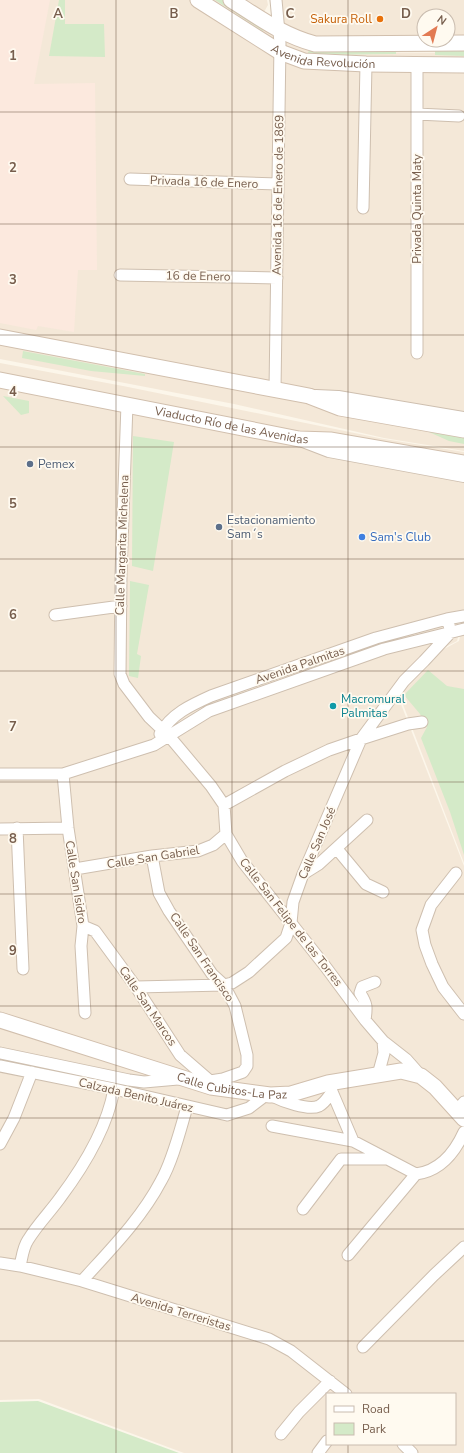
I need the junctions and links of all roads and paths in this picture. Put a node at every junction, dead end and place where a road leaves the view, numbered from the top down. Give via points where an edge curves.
1 (198, 0) edge
2 (232, 0) edge
3 (276, 0) edge
4 (279, 31) junction
5 (464, 43) edge
6 (280, 52) junction
7 (366, 64) junction
8 (417, 64) junction
9 (464, 65) edge
10 (417, 114) junction
11 (459, 116) dead end
12 (130, 180) dead end
13 (278, 184) junction
14 (363, 208) dead end
15 (120, 275) dead end
16 (277, 278) junction
17 (0, 337) edge
18 (417, 353) dead end
19 (0, 380) edge
20 (275, 390) junction
21 (309, 396) junction
22 (127, 404) junction
23 (464, 419) edge
24 (464, 430) edge
25 (298, 439) junction
26 (464, 463) edge
27 (464, 475) edge
28 (121, 606) junction
29 (54, 615) dead end
30 (464, 616) edge
31 (447, 619) junction
32 (464, 629) edge
33 (451, 632) junction
34 (422, 722) dead end
35 (166, 733) junction
36 (361, 738) junction
37 (0, 774) edge
38 (63, 774) junction
39 (224, 805) junction
40 (367, 820) dead end
41 (17, 828) junction
42 (68, 828) junction
43 (0, 829) edge
44 (226, 834) junction
45 (337, 849) junction
46 (152, 856) junction
47 (74, 869) junction
48 (456, 873) dead end
49 (303, 874) junction
50 (383, 892) dead end
51 (291, 924) junction
52 (83, 926) junction
53 (23, 970) dead end
54 (375, 982) dead end
55 (224, 985) junction
56 (136, 987) junction
57 (85, 1013) dead end
58 (464, 1014) edge
59 (0, 1020) edge
60 (365, 1020) junction
61 (383, 1041) junction
62 (0, 1053) edge
63 (0, 1066) edge
64 (32, 1072) junction
65 (378, 1075) junction
66 (421, 1076) junction
67 (180, 1078) junction
68 (211, 1084) junction
69 (330, 1087) junction
70 (114, 1089) junction
71 (268, 1095) junction
72 (187, 1107) junction
73 (462, 1110) edge
74 (272, 1126) dead end
75 (463, 1139) edge
76 (353, 1141) junction
77 (0, 1144) edge
78 (386, 1159) junction
79 (416, 1174) junction
80 (303, 1209) dead end
81 (464, 1247) edge
82 (348, 1255) dead end
83 (0, 1263) edge
84 (20, 1266) junction
85 (82, 1281) junction
86 (363, 1347) dead end
87 (330, 1380) junction
88 (345, 1393) edge
89 (281, 1434) dead end
90 (326, 1442) edge
91 (404, 1445) edge
92 (318, 1453) edge
93 (412, 1453) edge

1 - 6 main road, Avenida Revolución
2 - 4 main road, Avenida Revolución
3 - 4 street, Avenida 16 de Enero de 1869
4 - 5 main road, Avenida Revolución via 315,44
4 - 6 street, Avenida 16 de Enero de 1869
6 - 7 main road, Avenida Revolución via 304,61
6 - 13 street, Avenida 16 de Enero de 1869
7 - 8 main road, Avenida Revolución
7 - 14 street
8 - 9 main road, Avenida Revolución
8 - 10 street, Privada Quinta Maty
10 - 11 street
10 - 18 street, Privada Quinta Maty
12 - 13 street, Privada 16 de Enero
13 - 16 street, Avenida 16 de Enero de 1869
15 - 16 street, 16 de Enero
16 - 20 street, Avenida 16 de Enero de 1869
17 - 20 main road
19 - 22 main road, Viaducto Río de las Avenidas
20 - 21 main road
21 - 23 street via 338,398
21 - 24 main road via 340,408
22 - 25 main road, Viaducto Río de las Avenidas
22 - 28 street, Calle Margarita Michelena
25 - 26 main road, Viaducto Río de las Avenidas via 330,440
25 - 27 street via 329,450
28 - 29 street
28 - 35 street, Calle Margarita Michelena via 120,674 124,684 149,717
30 - 31 street, Avenida Palmitas
31 - 33 street
31 - 35 street, Avenida Palmitas via 376,638 211,696 190,705 167,722
32 - 33 street, Avenida Palmitas
33 - 35 street, Avenida Palmitas via 384,649 208,711
33 - 36 street, Calle San José via 404,681
34 - 36 street
35 - 38 street, Avenida Palmitas via 154,745
35 - 39 street
36 - 39 street via 285,771
36 - 49 street, Calle San José
37 - 38 street, Avenida Palmitas
38 - 42 street, Calle San Isidro
39 - 44 street, Calle San Felipe de las Torres
40 - 45 street
41 - 42 street
41 - 43 street
41 - 53 street
42 - 47 street, Calle San Isidro
44 - 46 street, Calle San Gabriel via 214,845 198,851
44 - 51 street, Calle San Felipe de las Torres via 242,861
45 - 49 street
45 - 50 street via 366,884
46 - 47 street, Calle San Gabriel
46 - 55 street, Calle San Francisco via 159,892 169,910 212,974
47 - 52 street, Calle San Isidro
48 - 58 street via 431,905 422,930 432,964 443,986
49 - 51 street, Calle San José via 293,902
51 - 55 street, Calle San José via 286,938 273,951 249,972
51 - 60 street, Calle San Felipe de las Torres
52 - 56 street, Calle San Marcos via 95,931
52 - 57 street, Calle San Isidro
54 - 60 street via 362,987 360,993 366,1002
55 - 56 street, Calle San José
55 - 68 street, Calle San Francisco via 235,1006 247,1055 247,1066 243,1072
56 - 68 street, Calle San Marcos via 180,1055
59 - 67 main road, Calle Cubitos-La Paz
60 - 61 street, Calle San Felipe de las Torres
61 - 65 street via 384,1053
61 - 66 street, Calle San Felipe de las Torres via 406,1059
62 - 67 street via 129,1080 144,1082
63 - 64 street, Calzada Benito Juárez
64 - 70 street, Calzada Benito Juárez
64 - 77 street via 14,1118
65 - 66 main road, Calle Cubitos-La Paz via 401,1071
65 - 69 main road, Calle Cubitos-La Paz
66 - 73 main road, Calle Cubitos-La Paz
67 - 68 main road, Calle Cubitos-La Paz
68 - 71 main road, Calle Cubitos-La Paz
69 - 71 main road, Calle Cubitos-La Paz
69 - 76 street
70 - 72 street, Calzada Benito Juárez
70 - 84 street via 104,1126 60,1198 27,1240
71 - 72 street, Calzada Benito Juárez via 249,1108 227,1115
72 - 85 street via 162,1180 143,1210
74 - 76 street
75 - 79 street via 438,1167 427,1173
76 - 78 street
78 - 79 street
78 - 80 street via 340,1159
79 - 82 street
81 - 86 street
83 - 84 street, Avenida Terreristas
84 - 85 street, Avenida Terreristas
85 - 87 street, Avenida Terreristas via 269,1339 291,1351
87 - 88 street, Avenida Terreristas
87 - 89 street
90 - 92 street
91 - 93 street

